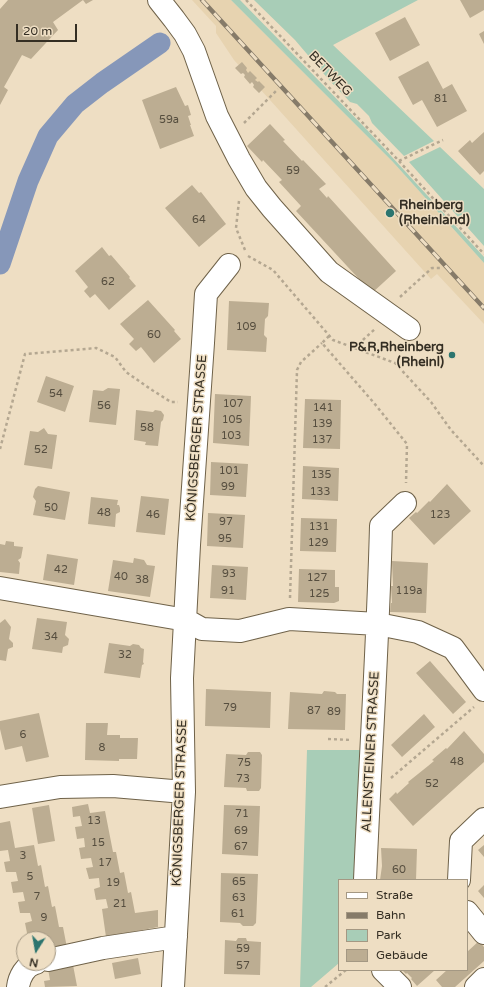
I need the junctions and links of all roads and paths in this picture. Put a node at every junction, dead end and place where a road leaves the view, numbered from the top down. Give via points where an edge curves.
1 (159, 0) edge
2 (246, 0) edge
3 (443, 140) dead end
4 (399, 161) junction
5 (484, 254) edge
6 (229, 265) dead end
7 (440, 268) dead end
8 (389, 316) junction
9 (409, 329) dead end
10 (329, 336) dead end
11 (322, 343) junction
12 (354, 348) dead end
13 (199, 402) junction
14 (0, 449) edge
15 (405, 503) joint
16 (0, 588) edge
17 (289, 619) junction
18 (186, 620) junction
19 (378, 624) junction
20 (481, 697) edge
21 (184, 792) junction
22 (0, 797) edge
23 (368, 798) junction
24 (484, 819) edge
25 (364, 879) edge
26 (459, 879) edge
27 (468, 913) edge
28 (484, 933) edge
29 (176, 937) junction
30 (56, 958) edge
31 (25, 971) edge
32 (345, 971) edge
33 (384, 971) edge
34 (484, 979) edge
35 (18, 987) edge
36 (173, 987) edge
37 (325, 987) edge
38 (400, 987) edge
39 (476, 987) edge

1 - 8 street via 178,24 194,51 217,116 256,188 329,272
2 - 4 path, BETWEG
3 - 4 path
4 - 5 path, BETWEG
6 - 13 street, KÖNIGSBERGER STRASSE via 206,294
7 - 8 path via 432,268 401,296
8 - 9 street
8 - 12 path
10 - 11 path
11 - 15 path via 407,444
11 - 17 path via 301,362 297,370
13 - 14 path via 171,402 126,372 115,357 96,348 25,354
13 - 18 street, KÖNIGSBERGER STRASSE
15 - 19 street, ALLENSTEINER STRASSE via 381,526
16 - 18 street
17 - 18 street via 240,631 202,629
17 - 19 street
18 - 21 street, KÖNIGSBERGER STRASSE via 182,678
19 - 20 street via 418,632 453,648
19 - 23 street, ALLENSTEINER STRASSE
20 - 23 path
21 - 22 street via 113,786 60,787
21 - 29 street, KÖNIGSBERGER STRASSE
23 - 25 street, ALLENSTEINER STRASSE
24 - 26 street via 461,841
27 - 28 street
29 - 30 street
29 - 36 street, KÖNIGSBERGER STRASSE
31 - 35 street via 19,978
32 - 37 path
33 - 38 street
34 - 39 street

